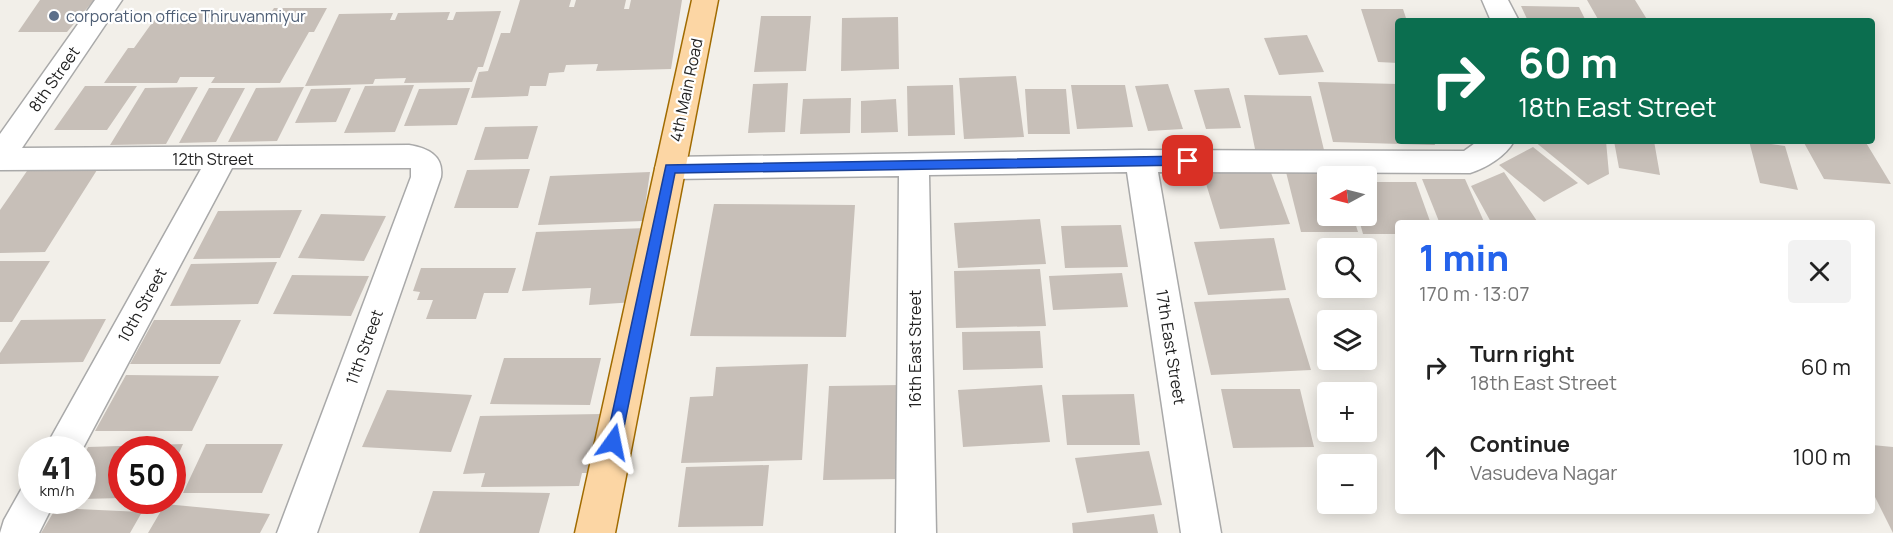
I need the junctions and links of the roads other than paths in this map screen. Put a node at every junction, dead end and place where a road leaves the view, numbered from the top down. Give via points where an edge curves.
1 (109, 0) edge
2 (705, 0) edge
3 (1495, 0) edge
4 (1504, 18) edge
5 (1495, 144) edge
6 (0, 158) edge
7 (222, 159) junction
8 (1141, 161) junction
9 (425, 162) joint
10 (914, 165) junction
11 (670, 168) junction
12 (71, 436) edge
13 (29, 514) edge
14 (18, 533) edge
15 (297, 533) edge
16 (595, 533) edge
17 (916, 533) edge
18 (1202, 533) edge

1 - 6 street, 8th Street
2 - 11 main road, 4th Main Road
3 - 4 street
5 - 8 street via 1470,162
6 - 7 street, 12th Street
7 - 9 street, 12th Street via 409,156
7 - 12 street, 10th Street
8 - 10 street
8 - 18 street, 17th East Street
9 - 15 street, 11th Street via 426,177
10 - 11 street
10 - 17 street, 16th East Street
11 - 16 main road, 4th Main Road
13 - 14 street

